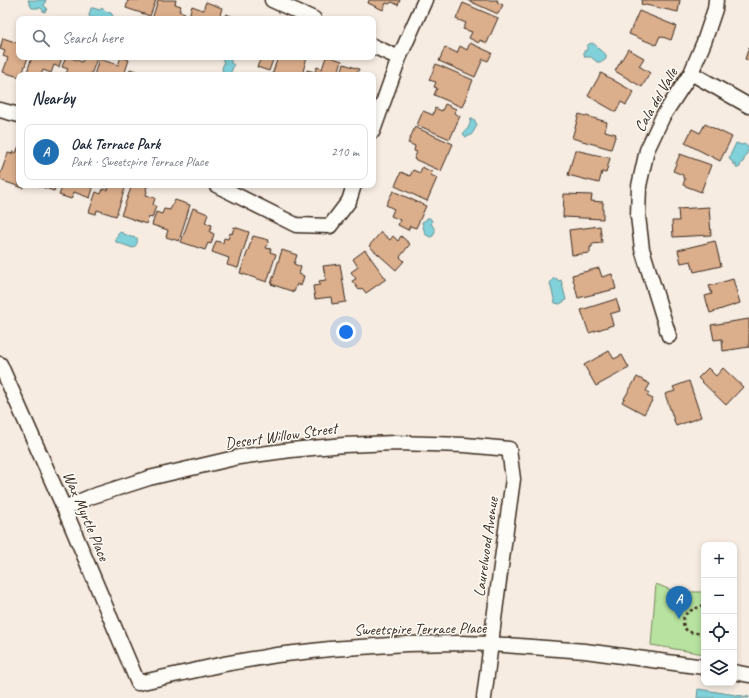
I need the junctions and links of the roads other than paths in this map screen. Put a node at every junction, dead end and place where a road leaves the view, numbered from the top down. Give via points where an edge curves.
1 (272, 0) edge
2 (425, 0) edge
3 (716, 0) edge
4 (307, 16) edge
5 (376, 47) edge
6 (399, 58) junction
7 (692, 73) junction
8 (749, 106) edge
9 (1, 110) edge
10 (16, 114) edge
11 (376, 123) edge
12 (222, 188) edge
13 (353, 188) edge
14 (668, 336) dead end
15 (0, 364) edge
16 (509, 449) joint
17 (64, 508) junction
18 (491, 644) junction
19 (701, 667) edge
20 (737, 673) edge
21 (749, 675) edge
22 (138, 683) joint
23 (484, 698) edge

1 - 4 street
2 - 6 street
3 - 7 street, Cala del Valle
5 - 6 street
6 - 11 street
7 - 8 street
7 - 14 street, Cala del Valle via 663,116 646,150 639,186 638,216 642,249
9 - 10 street
12 - 13 street via 296,225 330,226 349,201
15 - 17 street, Wax Myrtle Place
16 - 17 street, Desert Willow Street via 395,443 291,450 239,457 149,478
16 - 18 street, Laurelwood Avenue via 513,479
17 - 22 street, Wax Myrtle Place
18 - 19 street, Sweetspire Terrace Place via 585,651
18 - 22 street, Sweetspire Terrace Place via 406,644 330,649 224,664
18 - 23 street, Laurelwood Avenue
20 - 21 street

